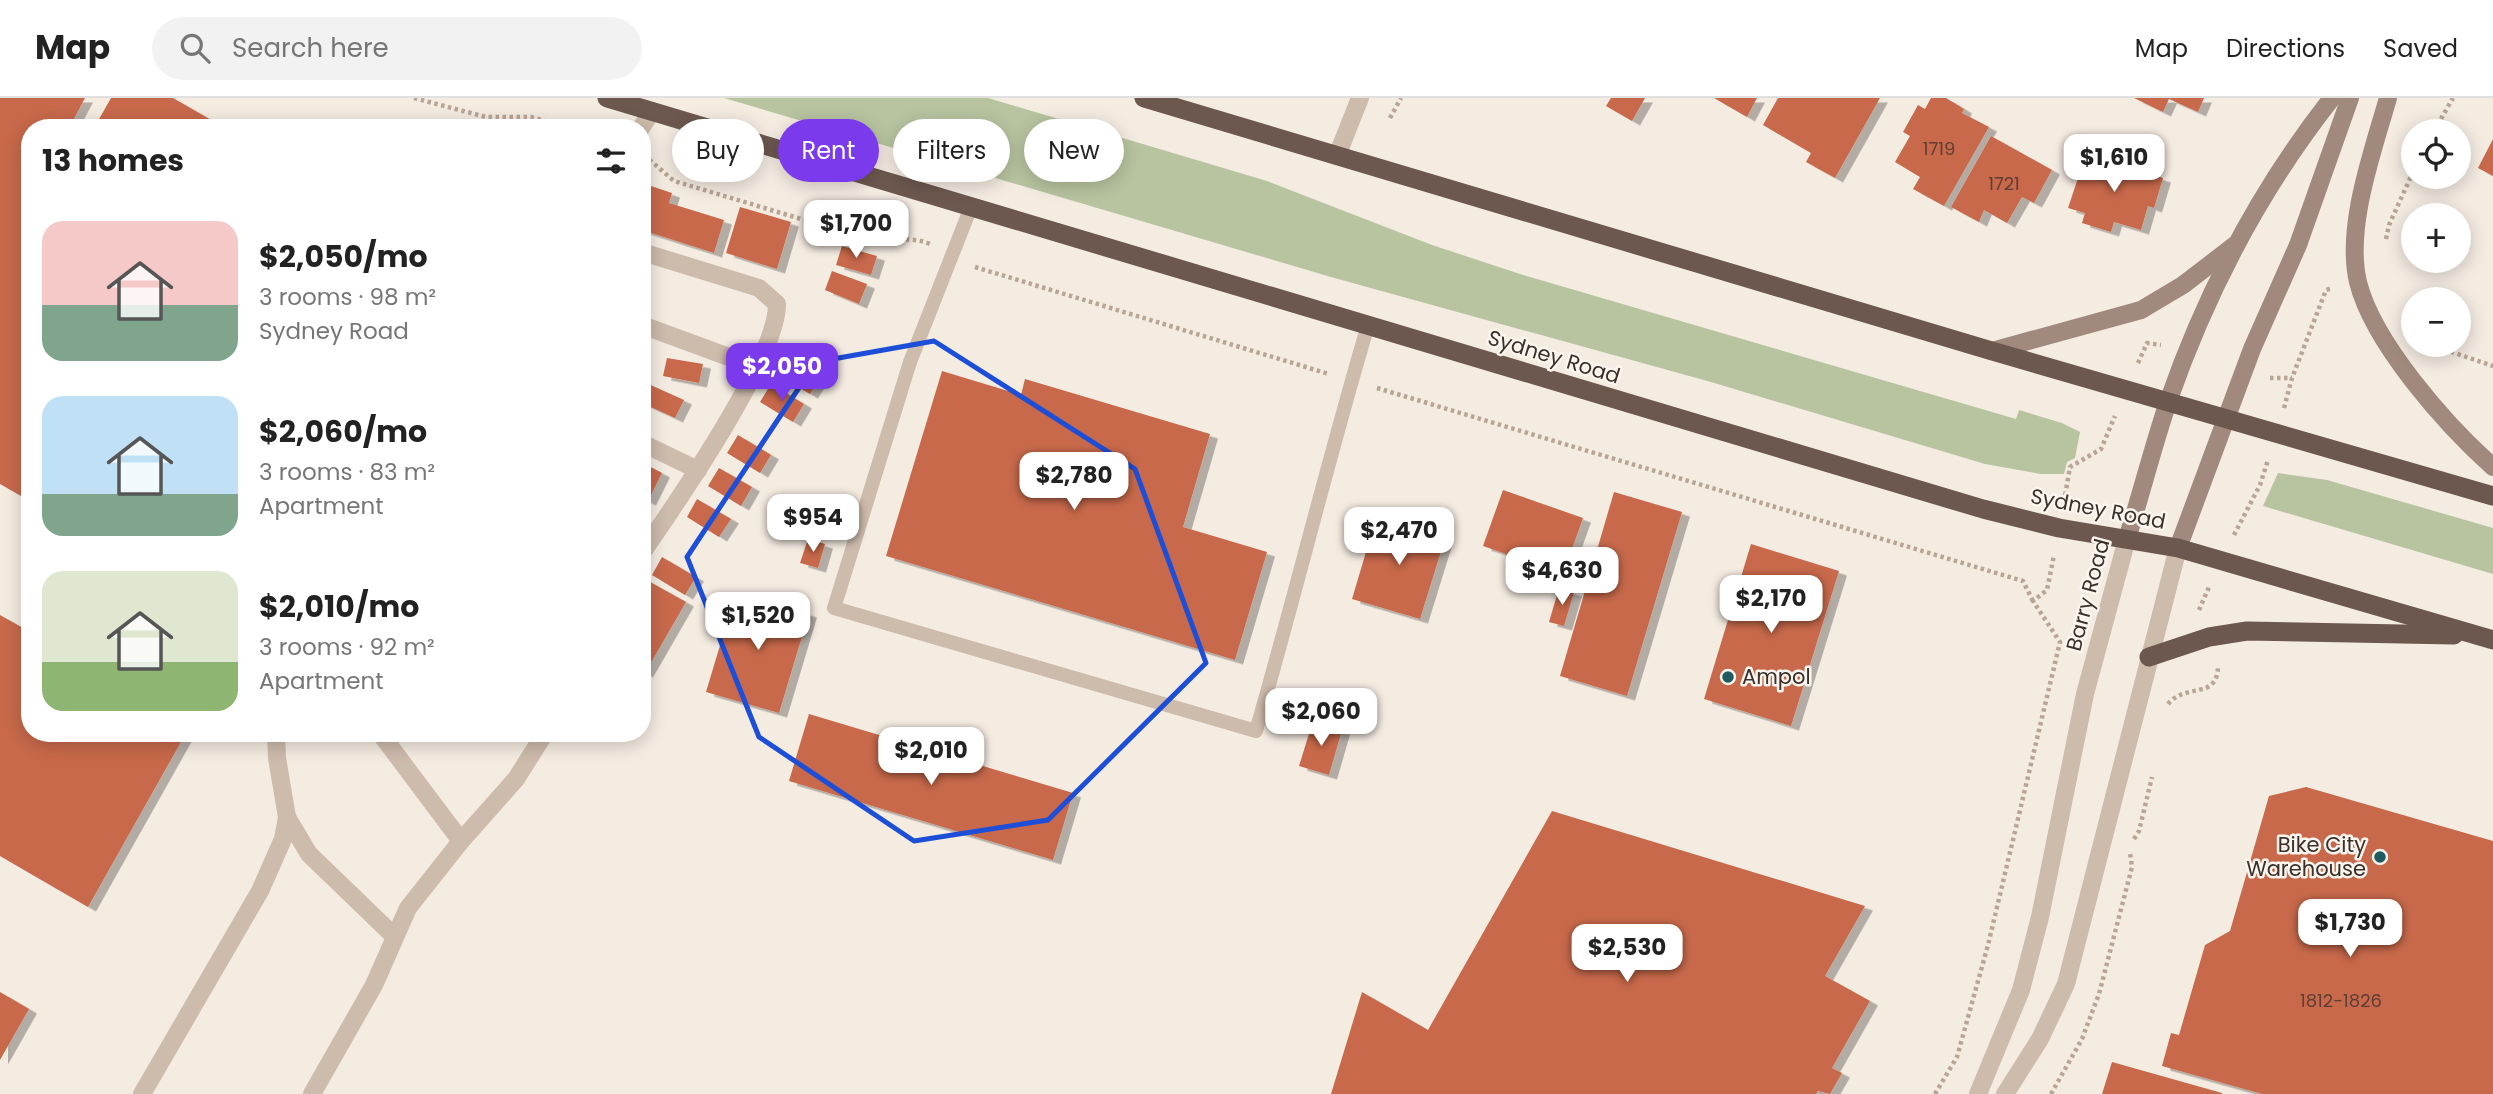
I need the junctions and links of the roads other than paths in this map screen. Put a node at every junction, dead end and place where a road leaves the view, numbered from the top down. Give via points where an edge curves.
1 (1144, 98) edge
2 (1360, 98) edge
3 (2332, 98) edge
4 (2350, 98) edge
5 (2388, 98) edge
6 (614, 99) edge
7 (644, 119) edge
8 (651, 121) edge
9 (1337, 156) junction
10 (971, 207) junction
11 (2240, 241) junction
12 (651, 255) edge
13 (1368, 325) junction
14 (651, 328) edge
15 (1992, 351) junction
16 (755, 367) junction
17 (2169, 401) junction
18 (2227, 418) junction
19 (651, 447) edge
20 (2493, 467) edge
21 (698, 470) junction
22 (2493, 496) edge
23 (651, 540) edge
24 (2127, 540) junction
25 (2178, 548) junction
26 (2486, 638) edge
27 (2149, 657) junction
28 (276, 742) edge
29 (387, 742) edge
30 (539, 742) edge
31 (287, 817) junction
32 (461, 841) junction
33 (394, 936) junction
34 (142, 1094) edge
35 (312, 1094) edge
36 (1978, 1094) edge
37 (2005, 1094) edge

1 - 9 highway
2 - 9 street
3 - 11 main road, Barry Road via 2291,150
4 - 18 main road via 2298,245
5 - 20 main road via 2361,197 2358,281 2369,312 2400,364
6 - 7 highway, Sydney Road
8 - 10 highway, Sydney Road
9 - 15 highway
10 - 13 highway, Sydney Road
10 - 13 lane via 910,362 834,608 1256,731
11 - 15 main road via 2183,285 2141,310
11 - 17 main road, Barry Road via 2214,287
12 - 16 street via 771,296 777,304 777,317
13 - 24 highway, Sydney Road via 1983,509
14 - 16 street
15 - 17 highway
16 - 21 street
17 - 18 highway
17 - 24 main road, Barry Road
18 - 22 highway
18 - 25 main road
19 - 21 street
21 - 23 street
24 - 25 highway, Sydney Road
24 - 36 street, Barry Road via 2085,694 2021,990
25 - 26 highway, Sydney Road
25 - 27 street
26 - 27 highway via 2247,631 2209,637
27 - 37 street via 2066,984 2040,1039
28 - 31 street
29 - 32 street
30 - 32 street via 516,779
31 - 33 street via 309,854
31 - 34 street via 283,839 260,891
32 - 33 street via 425,884
33 - 35 street via 374,985

